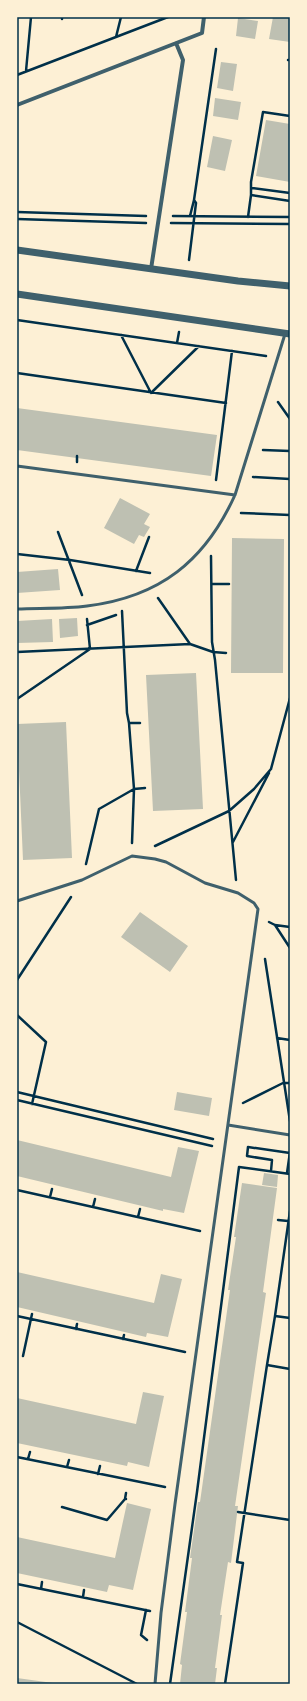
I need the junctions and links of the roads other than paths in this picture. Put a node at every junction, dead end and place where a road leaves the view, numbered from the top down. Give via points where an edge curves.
1 (204, 17) edge
2 (176, 43) junction
3 (17, 105) edge
4 (17, 250) edge
5 (151, 269) junction
6 (290, 286) edge
7 (17, 294) edge
8 (288, 334) edge
9 (17, 466) edge
10 (235, 495) junction
11 (17, 609) edge
12 (17, 901) edge
13 (228, 1125) junction
14 (290, 1135) edge
15 (154, 1684) edge

1 - 2 street via 202,33
2 - 3 street
2 - 5 street via 183,60
4 - 5 street
5 - 6 street
7 - 8 street
8 - 10 lane via 277,358
9 - 10 lane
10 - 11 lane via 225,517 208,542 185,566 154,586 121,600 87,606
12 - 13 lane via 82,880 132,856 166,862 205,883 238,892 254,903 258,909
13 - 14 lane
13 - 15 lane via 177,1489

